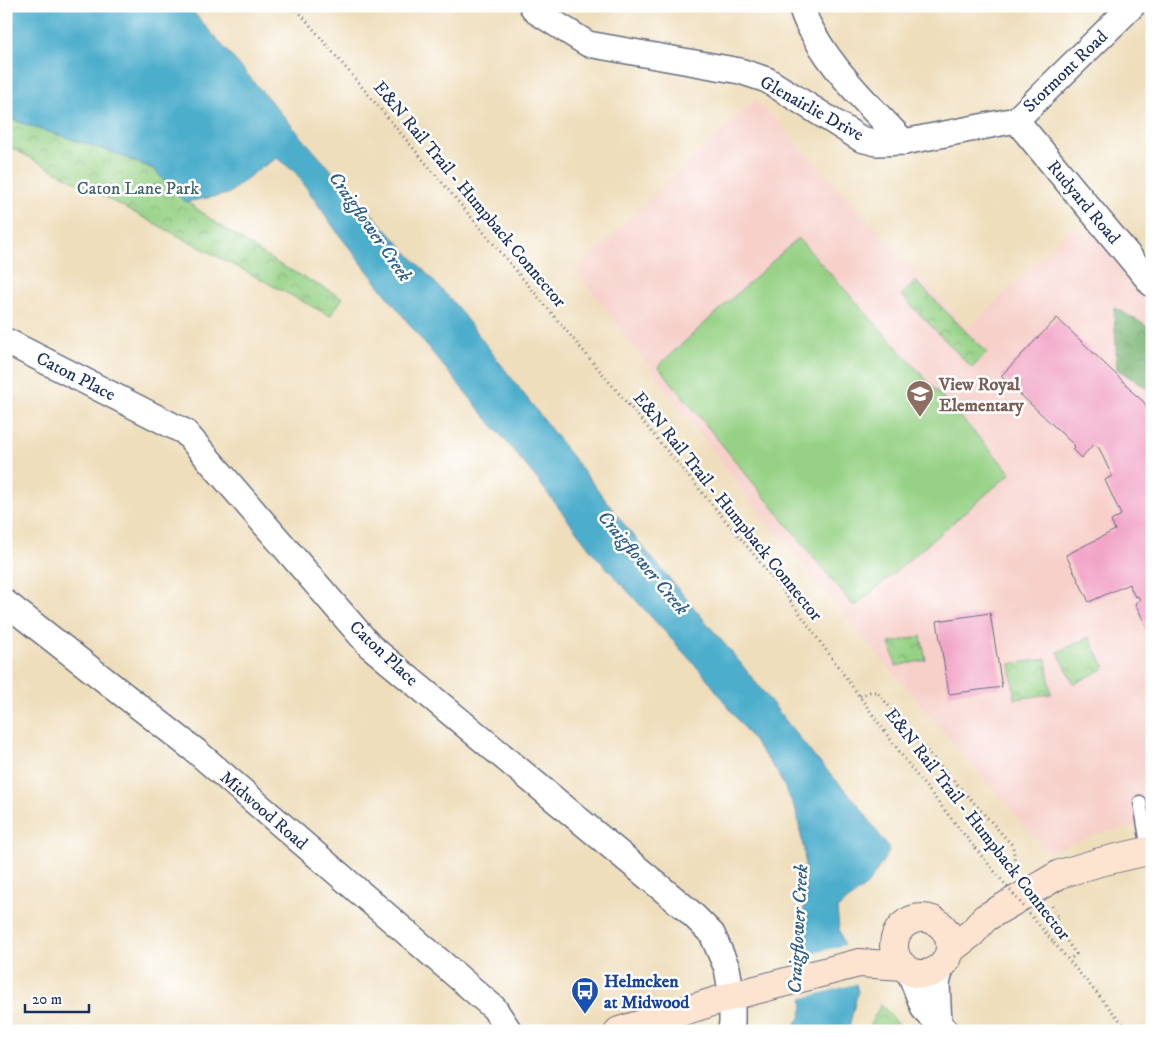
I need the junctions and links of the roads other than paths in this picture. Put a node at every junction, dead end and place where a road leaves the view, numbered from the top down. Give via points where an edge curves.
1 (532, 6) edge
2 (801, 6) edge
3 (1132, 6) edge
4 (1016, 120) junction
5 (904, 142) junction
6 (1152, 284) edge
7 (6, 340) edge
8 (6, 603) edge
9 (1140, 802) dead end
10 (1150, 850) edge
11 (985, 918) junction
12 (935, 920) junction
13 (897, 932) junction
14 (946, 958) junction
15 (859, 963) junction
16 (906, 969) junction
17 (732, 996) junction
18 (942, 1028) edge
19 (509, 1031) edge
20 (619, 1031) edge
21 (731, 1031) edge

1 - 5 street, Glenairlie Drive via 588,44 740,71 767,80 861,139
2 - 5 street, Glenairlie Drive via 812,32 831,60
3 - 4 street, Stormont Road
4 - 5 street, Stormont Road
4 - 6 street, Rudyard Road
7 - 17 street, Caton Place via 185,432 370,646 690,912 712,934 727,968
8 - 19 street, Midwood Road via 197,752 494,1008
9 - 10 lane
10 - 11 main road via 1060,874
11 - 12 main road
11 - 14 main road
12 - 13 main road via 914,918
12 - 14 main road via 950,937
13 - 15 main road
13 - 16 main road via 896,956
14 - 16 main road via 931,973 920,974
14 - 18 street via 937,984
15 - 16 main road
15 - 17 main road
16 - 18 street via 924,1009
17 - 20 main road
17 - 21 street, Caton Place

